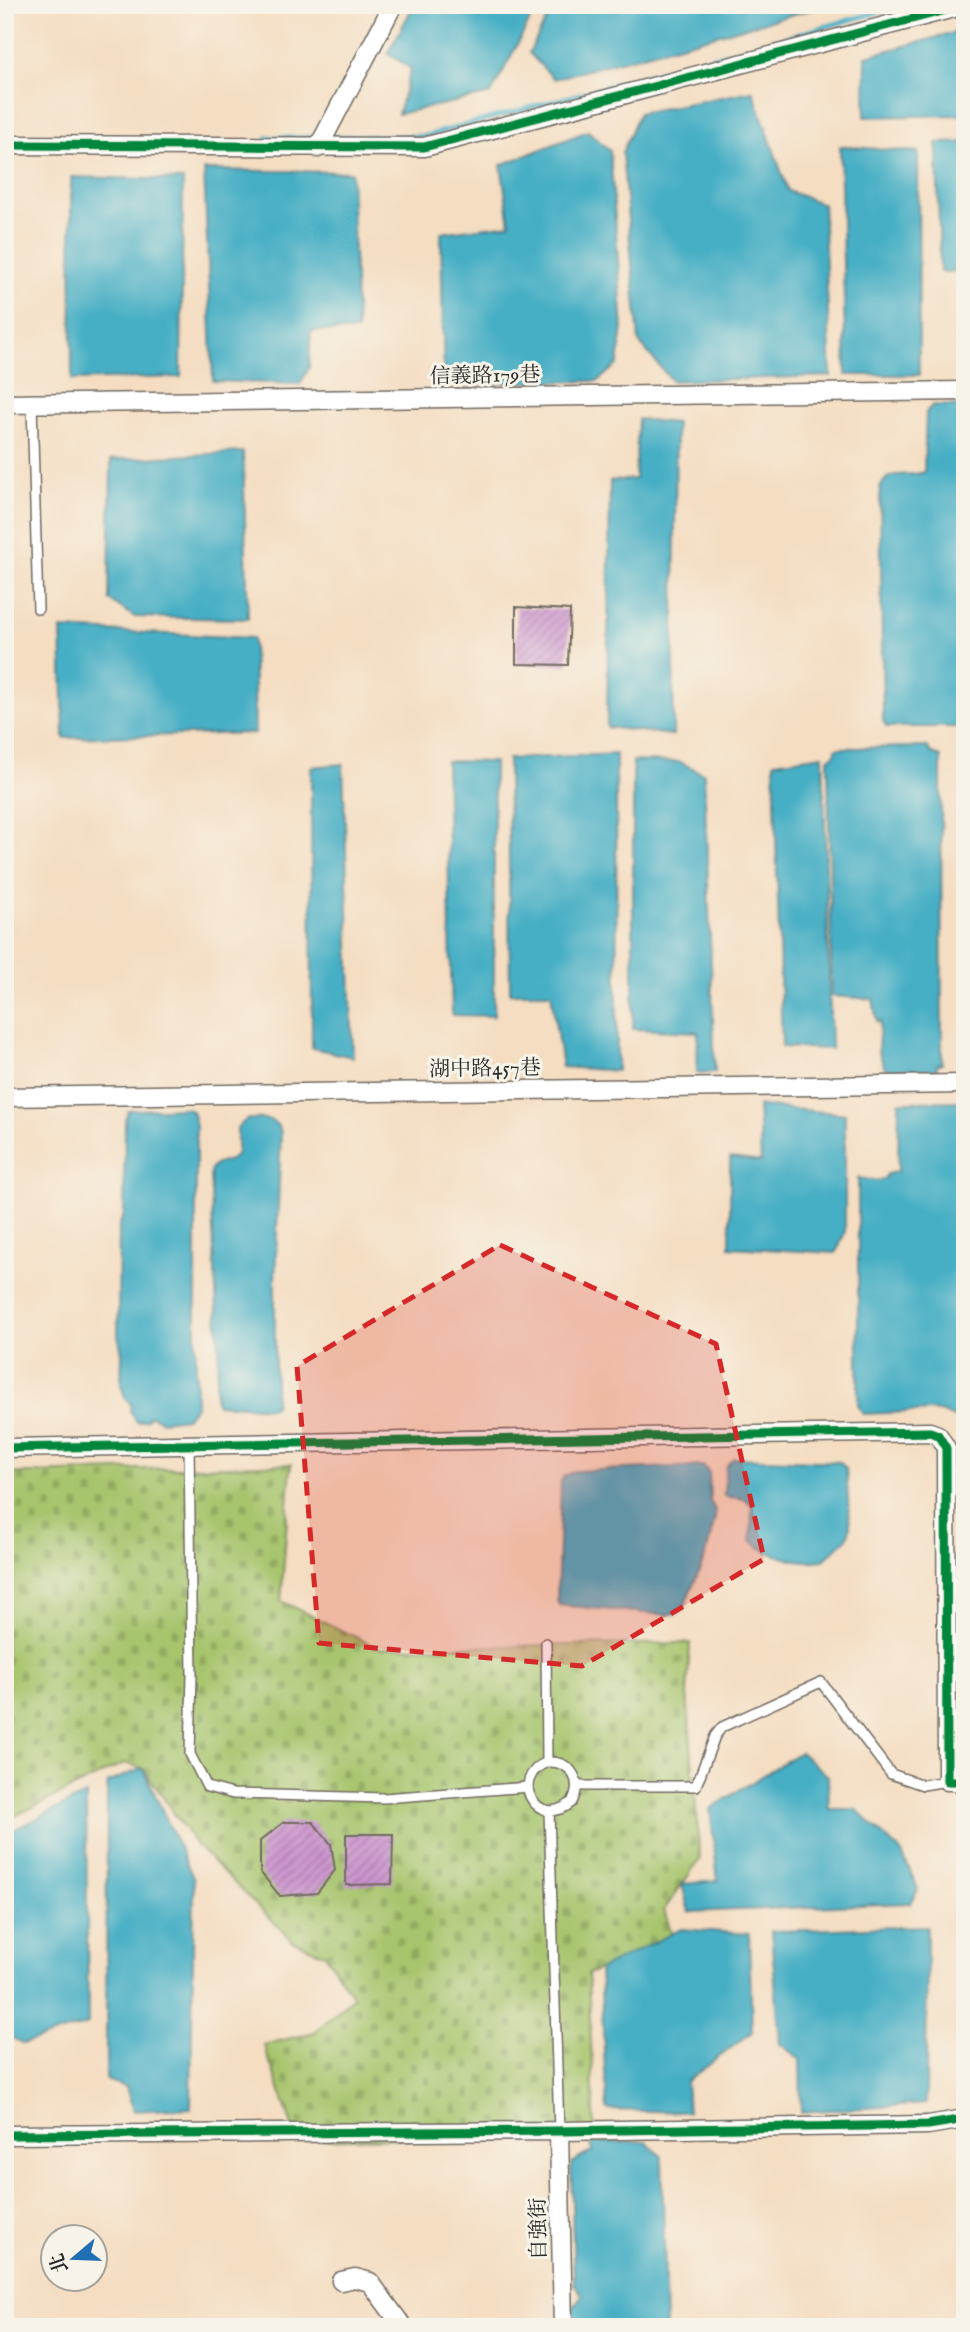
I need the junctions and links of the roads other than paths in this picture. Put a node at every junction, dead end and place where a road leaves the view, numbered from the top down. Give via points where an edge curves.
1 (393, 5) edge
2 (965, 5) edge
3 (5, 145) edge
4 (318, 148) junction
5 (965, 391) edge
6 (5, 404) edge
7 (32, 404) junction
8 (38, 609) dead end
9 (965, 1084) edge
10 (5, 1097) edge
11 (189, 1444) junction
12 (5, 1448) edge
13 (546, 1643) dead end
14 (547, 1762) junction
15 (956, 1781) edge
16 (578, 1786) junction
17 (528, 1787) junction
18 (549, 1811) junction
19 (965, 2119) edge
20 (559, 2131) junction
21 (5, 2134) edge
22 (341, 2281) dead end
23 (403, 2327) edge
24 (562, 2327) edge

1 - 4 street
2 - 4 street via 424,147
3 - 4 street
5 - 7 street, 信義路179巷
6 - 7 street, 信義路179巷
7 - 8 lane
9 - 10 street, 湖中路457巷
11 - 12 street
11 - 15 street via 938,1435 946,1448
11 - 17 lane via 190,1754 206,1787 233,1794 384,1798
13 - 14 lane
14 - 16 lane via 571,1770
14 - 17 lane via 533,1771
15 - 16 lane via 923,1785 891,1774 821,1682 722,1727 696,1786
16 - 18 lane via 572,1802
17 - 18 lane via 534,1803
18 - 20 lane
19 - 20 street via 928,2125
20 - 21 street
20 - 24 street, 自強街
22 - 23 street via 370,2282

